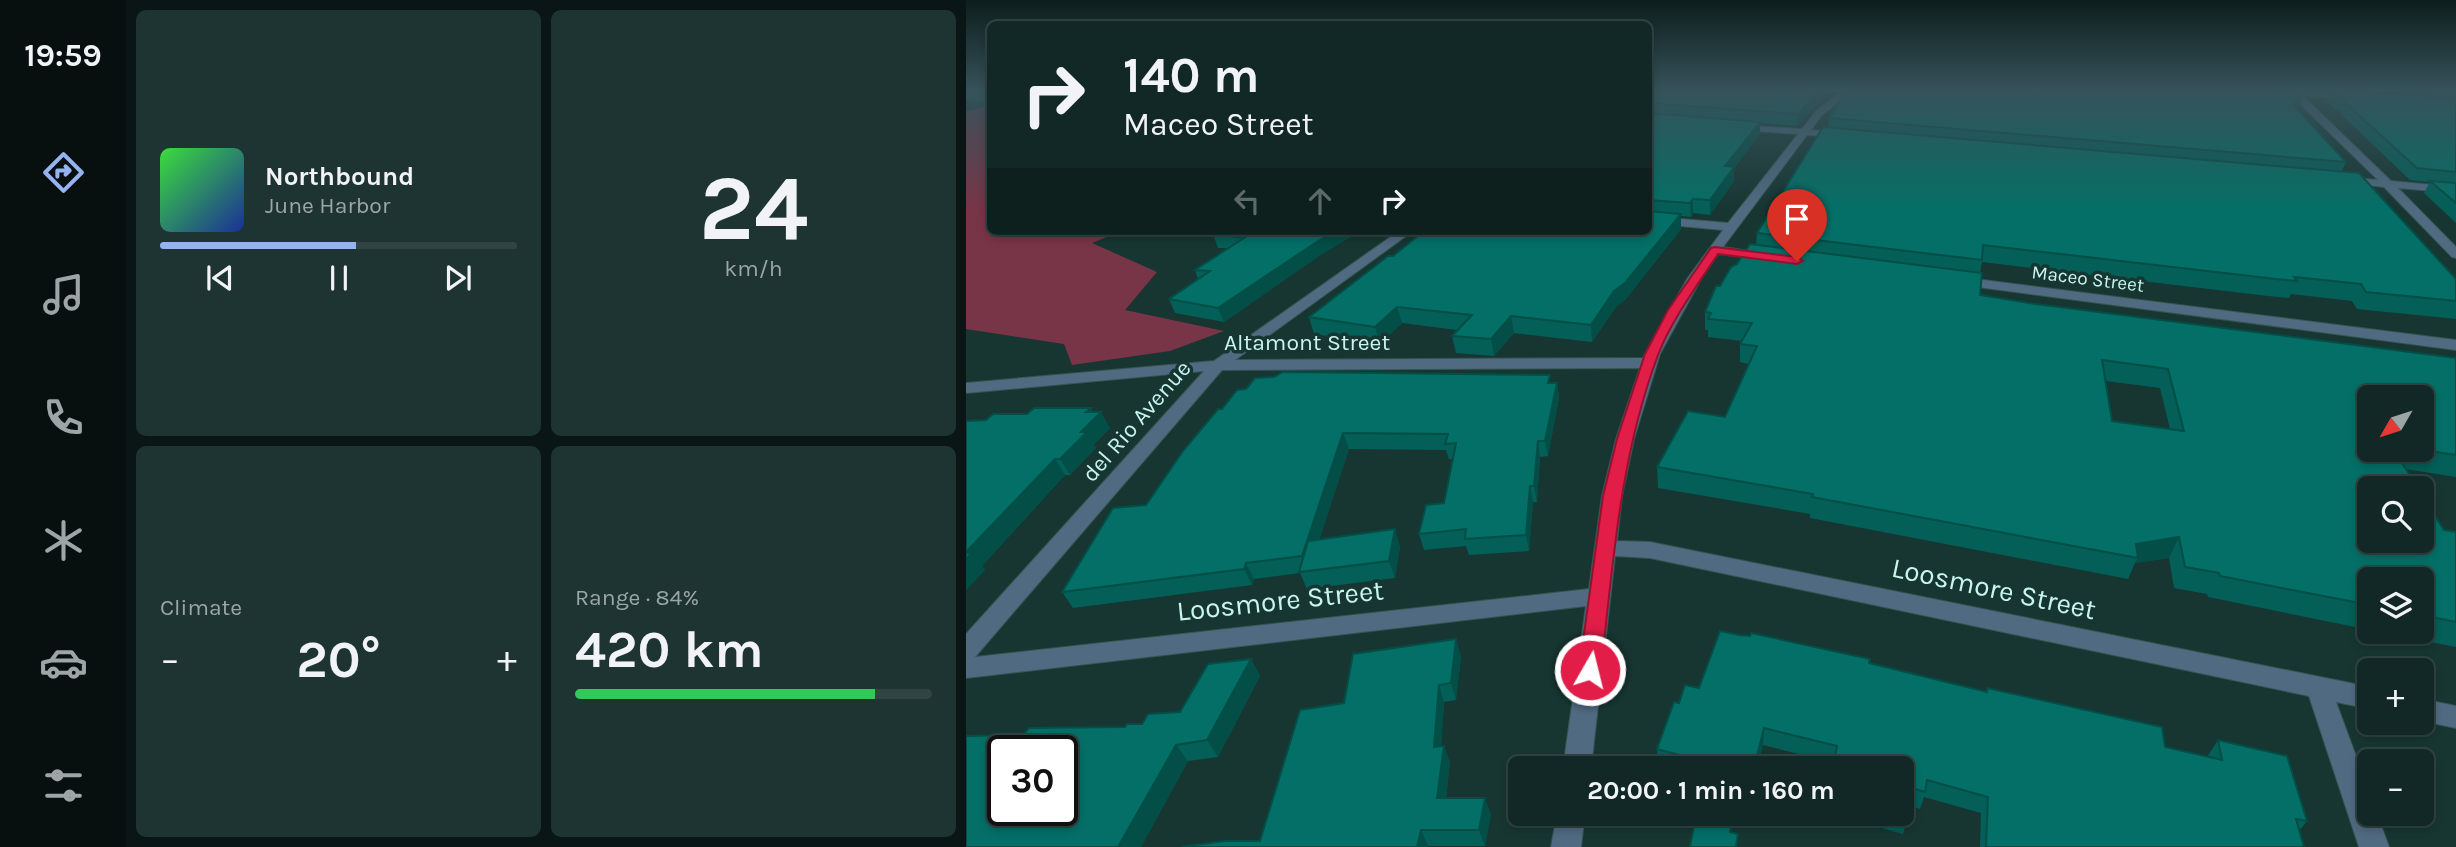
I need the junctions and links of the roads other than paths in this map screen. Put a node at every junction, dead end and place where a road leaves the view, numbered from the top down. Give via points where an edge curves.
1 (1799, 131) edge
2 (1807, 131) junction
3 (2335, 131) edge
4 (1849, 135) edge
5 (2331, 179) edge
6 (2386, 184) junction
7 (2456, 190) edge
8 (1652, 219) edge
9 (1731, 227) junction
10 (1401, 235) edge
11 (1715, 250) junction
12 (2456, 254) edge
13 (1783, 259) edge
14 (1946, 280) edge
15 (2456, 345) edge
16 (1649, 363) junction
17 (1218, 365) junction
18 (966, 388) edge
19 (1605, 548) junction
20 (1600, 596) junction
21 (966, 650) edge
22 (966, 667) edge
23 (2318, 687) junction
24 (2357, 695) edge
25 (2434, 712) edge
26 (2456, 717) edge
27 (1579, 756) edge
28 (1569, 826) edge
29 (1566, 847) edge
30 (2374, 847) edge

1 - 2 street
2 - 4 street
2 - 9 street
3 - 6 street
5 - 6 street
6 - 7 street
6 - 12 street
8 - 9 street
9 - 11 street
10 - 17 street, del Rio Avenue
11 - 13 street
11 - 16 street via 1675,310
14 - 15 street, Maceo Street
16 - 17 street, Altamont Street
16 - 19 street via 1625,439
17 - 18 street, Altamont Street
17 - 21 street, del Rio Avenue
19 - 20 street
19 - 23 street, Loosmore Street via 1650,550
20 - 22 street, Loosmore Street
20 - 27 street
23 - 24 street, Loosmore Street
23 - 30 street
25 - 26 street
28 - 29 street

